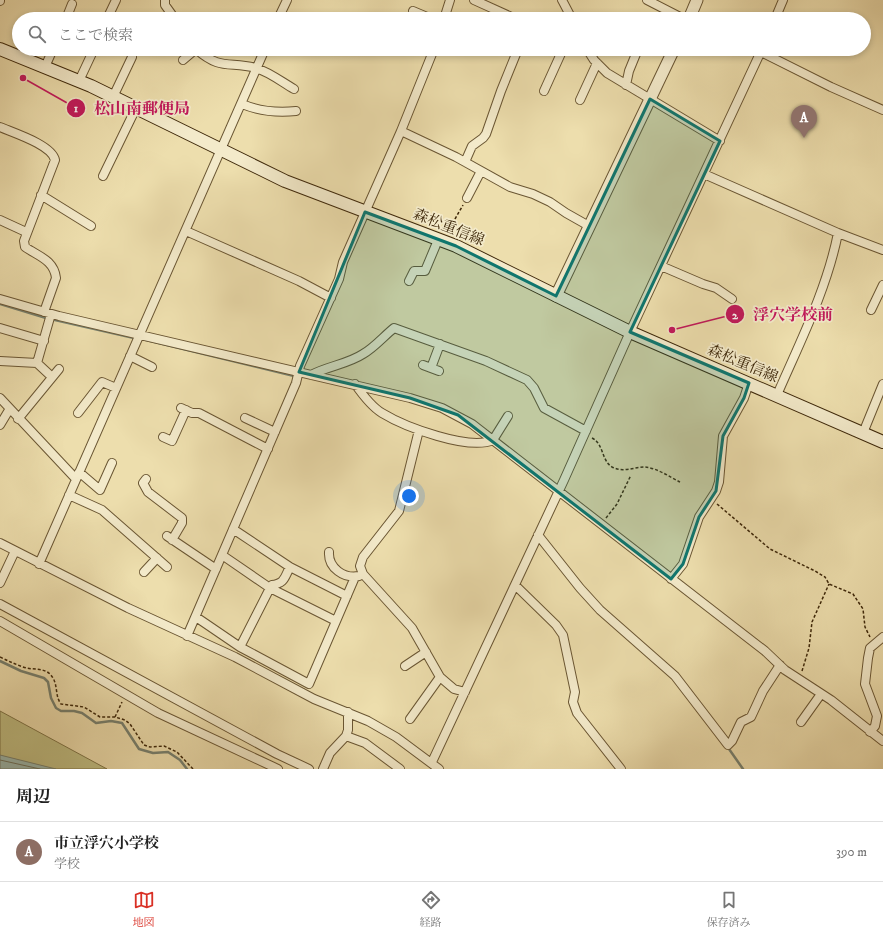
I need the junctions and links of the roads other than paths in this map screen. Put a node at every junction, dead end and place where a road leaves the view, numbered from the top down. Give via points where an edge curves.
1 (116, 0) edge
2 (165, 0) edge
3 (287, 0) edge
4 (450, 0) edge
5 (474, 0) edge
6 (562, 0) edge
7 (647, 0) edge
8 (697, 0) edge
9 (783, 0) edge
10 (72, 4) dead end
11 (69, 12) edge
12 (110, 12) edge
13 (170, 12) edge
14 (281, 12) edge
15 (446, 12) edge
16 (501, 12) edge
17 (568, 12) edge
18 (670, 12) edge
19 (692, 12) edge
20 (778, 12) edge
21 (0, 49) edge
22 (12, 54) edge
23 (18, 56) edge
24 (50, 56) edge
25 (91, 56) edge
26 (188, 56) edge
27 (204, 56) edge
28 (262, 56) edge
29 (431, 56) edge
30 (515, 56) edge
31 (560, 56) edge
32 (592, 56) edge
33 (635, 56) edge
34 (671, 56) edge
35 (757, 56) edge
36 (772, 56) edge
37 (132, 57) dead end
38 (183, 60) dead end
39 (597, 63) junction
40 (45, 67) junction
41 (257, 68) junction
42 (79, 81) junction
43 (626, 85) junction
44 (294, 89) dead end
45 (544, 90) dead end
46 (113, 97) junction
47 (650, 99) junction
48 (580, 100) dead end
49 (242, 104) junction
50 (136, 108) junction
51 (883, 110) edge
52 (296, 111) dead end
53 (0, 127) edge
54 (401, 130) junction
55 (720, 141) junction
56 (222, 151) junction
57 (465, 162) junction
58 (481, 172) junction
59 (704, 174) junction
60 (103, 176) dead end
61 (41, 195) junction
62 (467, 198) road end
63 (365, 212) junction
64 (0, 220) edge
65 (91, 226) dead end
66 (589, 226) junction
67 (186, 231) junction
68 (26, 232) junction
69 (838, 232) junction
70 (438, 240) junction
71 (883, 250) edge
72 (661, 266) junction
73 (409, 281) dead end
74 (883, 285) edge
75 (556, 296) junction
76 (331, 298) junction
77 (0, 299) edge
78 (732, 299) dead end
79 (871, 310) dead end
80 (48, 313) junction
81 (0, 328) edge
82 (630, 332) junction
83 (140, 334) junction
84 (44, 341) junction
85 (440, 344) junction
86 (130, 356) junction
87 (0, 361) edge
88 (37, 363) junction
89 (152, 367) dead end
90 (59, 369) dead end
91 (439, 371) dead end
92 (299, 372) junction
93 (311, 374) junction
94 (52, 377) junction
95 (749, 383) junction
96 (355, 384) junction
97 (883, 384) edge
98 (116, 388) junction
99 (777, 395) junction
100 (0, 398) edge
101 (9, 410) junction
102 (78, 413) dead end
103 (508, 416) dead end
104 (245, 418) dead end
105 (18, 419) junction
106 (0, 425) edge
107 (419, 430) junction
108 (275, 432) junction
109 (586, 433) junction
110 (864, 433) junction
111 (163, 437) dead end
112 (493, 440) junction
113 (883, 442) edge
114 (268, 449) junction
115 (112, 463) dead end
116 (77, 476) junction
117 (146, 479) dead end
118 (558, 491) junction
119 (69, 495) junction
120 (233, 529) junction
121 (538, 534) junction
122 (0, 543) edge
123 (15, 551) junction
124 (329, 552) dead end
125 (222, 555) junction
126 (157, 558) junction
127 (40, 564) junction
128 (167, 567) dead end
129 (290, 567) junction
130 (216, 570) junction
131 (144, 572) dead end
132 (359, 576) junction
133 (671, 579) junction
134 (0, 583) edge
135 (515, 584) junction
136 (270, 588) junction
137 (347, 596) junction
138 (0, 604) edge
139 (196, 617) junction
140 (0, 621) edge
141 (336, 621) junction
142 (187, 636) junction
143 (883, 637) edge
144 (240, 647) junction
145 (426, 652) junction
146 (780, 665) junction
147 (405, 666) dead end
148 (440, 677) junction
149 (465, 692) junction
150 (821, 694) junction
151 (348, 712) junction
152 (410, 719) dead end
153 (801, 722) dead end
154 (870, 732) junction
155 (346, 736) junction
156 (883, 741) edge
157 (432, 762) junction
158 (396, 768) edge
159 (278, 769) edge
160 (309, 769) edge
161 (323, 769) edge
162 (439, 769) edge
163 (621, 769) edge

1 - 12 street
2 - 13 street
3 - 14 street
4 - 15 street
5 - 16 street
6 - 17 street
7 - 18 street
8 - 19 street
9 - 20 street
10 - 11 street
21 - 22 main road, 森松重信線
23 - 40 main road, 森松重信線
24 - 40 street
25 - 42 street
26 - 38 street
27 - 41 street via 216,64
28 - 41 street
29 - 54 street
30 - 57 street via 486,134 472,146
31 - 45 street
32 - 39 street
33 - 43 street
34 - 47 street
35 - 55 street
36 - 51 street
37 - 46 street
39 - 43 street
39 - 48 street
40 - 42 main road, 森松重信線
41 - 44 street
41 - 49 street
42 - 46 main road, 森松重信線
43 - 47 street
46 - 50 main road, 森松重信線
47 - 55 street
47 - 66 street
49 - 52 street via 266,110
49 - 56 street
50 - 56 main road, 森松重信線
50 - 60 street
53 - 61 street via 47,148 54,155 55,160
54 - 57 street
54 - 63 street
55 - 59 street
56 - 63 main road, 森松重信線 via 285,181
56 - 67 street
57 - 58 street
58 - 62 street
58 - 66 street via 510,187 550,202
59 - 69 street
59 - 72 street
61 - 65 street
61 - 68 street
63 - 70 main road, 森松重信線
63 - 76 street via 343,262
64 - 68 street
66 - 75 street
67 - 76 street via 299,281
67 - 83 street
68 - 80 street via 25,247 47,260 55,272
69 - 71 street
69 - 99 street via 824,284
70 - 73 street via 425,271 414,271
70 - 75 main road, 森松重信線 via 486,260
72 - 78 street via 716,288
72 - 82 street
74 - 79 street
75 - 82 main road, 森松重信線
76 - 92 street
77 - 80 street
80 - 83 street
80 - 84 street
81 - 84 street
82 - 95 main road, 森松重信線
82 - 109 street
83 - 86 street
83 - 92 street
84 - 88 street
85 - 91 street via 427,366
85 - 93 street via 394,328 365,354
85 - 109 street via 527,380 544,408
86 - 89 street
86 - 98 street
87 - 88 street
88 - 94 street
90 - 94 street
92 - 93 street
92 - 108 street
93 - 96 street
94 - 105 street
95 - 99 main road, 森松重信線
95 - 133 street via 744,398 723,436 719,482 694,528 683,564
96 - 107 street via 381,413
96 - 112 street via 442,408 472,424
97 - 110 street
98 - 102 street via 102,382
98 - 116 street
99 - 110 main road, 森松重信線
100 - 101 street
101 - 105 street
101 - 106 street
103 - 112 street
104 - 108 street
105 - 116 street
107 - 112 street via 479,444
107 - 132 street via 399,511 362,557
108 - 114 street
109 - 118 street
110 - 113 main road, 森松重信線
111 - 114 street via 172,441 184,409 220,420
112 - 118 street
114 - 120 street
115 - 116 street via 100,490
116 - 119 street
117 - 130 street via 143,483 148,492 182,518 182,523 169,538
118 - 121 street
118 - 133 street
119 - 126 street via 102,510
119 - 127 street
120 - 125 street
120 - 129 street
121 - 135 street
121 - 146 street via 585,594 675,676 728,745 741,722 751,716
122 - 123 street
123 - 127 street
123 - 134 street
124 - 132 street via 328,557 340,573
125 - 130 street
125 - 136 street
126 - 128 street
126 - 131 street
127 - 142 street
129 - 136 street via 282,582
129 - 137 street
130 - 139 street
132 - 137 street
132 - 145 street via 412,628
133 - 146 street
135 - 149 street
135 - 163 street via 563,634 575,692 573,702 577,713
136 - 141 street
136 - 144 street
137 - 141 street
138 - 160 street
139 - 142 street
139 - 144 street
140 - 159 street via 191,730
141 - 144 street via 309,684
142 - 151 street via 235,657 314,699
143 - 154 street via 870,648 868,658 865,684 877,716 875,726
145 - 147 street
145 - 148 street
146 - 150 street
148 - 149 street via 454,689
148 - 152 street
149 - 157 street
150 - 153 street
150 - 154 street
151 - 155 street
151 - 157 street via 396,737
154 - 156 street
155 - 158 street via 365,743
155 - 161 street via 330,754
157 - 162 street

